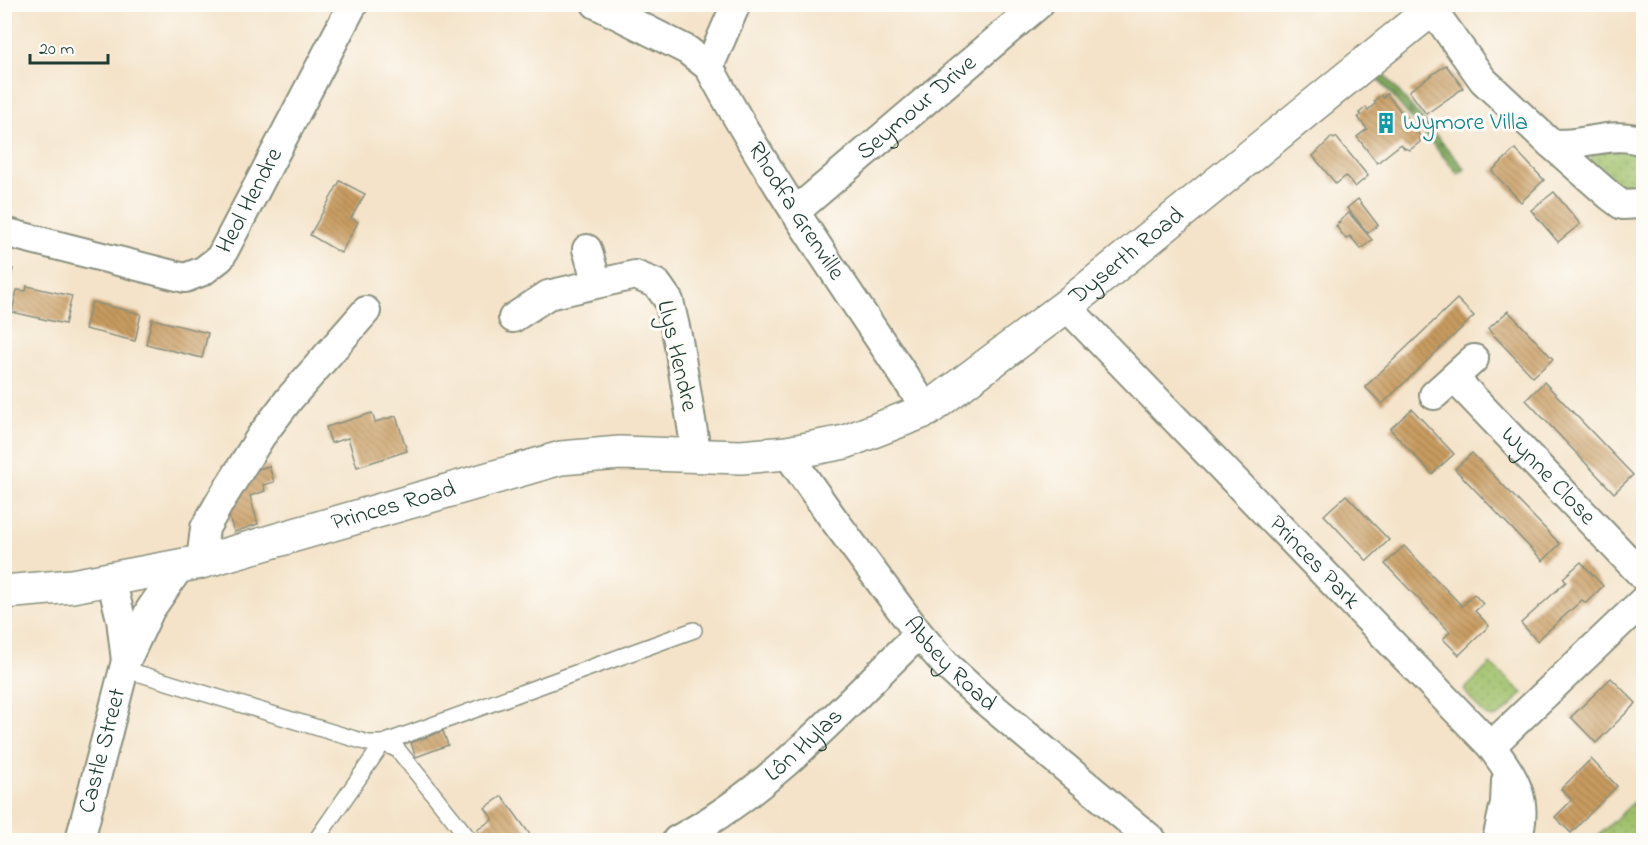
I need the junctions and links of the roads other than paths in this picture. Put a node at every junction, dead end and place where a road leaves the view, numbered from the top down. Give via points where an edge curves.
1 (353, 4) edge
2 (596, 4) edge
3 (736, 4) edge
4 (1039, 4) edge
5 (1435, 7) edge
6 (709, 67) junction
7 (1644, 142) edge
8 (1551, 144) junction
9 (1644, 202) edge
10 (796, 211) junction
11 (4, 232) edge
12 (587, 249) dead end
13 (597, 283) junction
14 (1066, 306) junction
15 (366, 310) dead end
16 (513, 318) dead end
17 (1454, 377) dead end
18 (927, 410) junction
19 (787, 453) junction
20 (697, 457) junction
21 (191, 564) junction
22 (1644, 577) edge
23 (111, 579) junction
24 (4, 592) edge
25 (1644, 600) edge
26 (694, 630) dead end
27 (919, 634) junction
28 (125, 665) junction
29 (383, 743) junction
30 (1497, 755) junction
31 (80, 840) edge
32 (316, 840) edge
33 (470, 840) edge
34 (677, 840) edge
35 (1152, 840) edge
36 (1497, 840) edge
37 (1517, 840) edge

1 - 11 street, Heol Hendre via 220,258 204,271 185,278
2 - 6 street via 687,50
3 - 6 street
4 - 10 street, Seymour Drive
5 - 8 street via 1483,80
5 - 14 street, Dyserth Road
6 - 10 street, Rhodfa Grenville
7 - 8 street via 1624,137
8 - 9 street via 1622,205
10 - 18 street, Rhodfa Grenville
12 - 13 street
13 - 16 street, Llys Hendre via 548,295
13 - 20 street, Llys Hendre via 634,275 657,284 669,301
14 - 18 street, Dyserth Road
14 - 30 street, Princes Park
15 - 21 street via 261,436 205,528
17 - 22 street, Wynne Close
18 - 19 street, Dyserth Road via 845,442
19 - 20 street, Princes Road
19 - 27 street, Abbey Road
20 - 21 street, Princes Road via 620,453 561,458
21 - 23 street, Princes Road
21 - 28 street, Castle Street via 150,610
23 - 24 street, Princes Road
23 - 28 street, Castle Street via 121,619
25 - 30 street
26 - 29 lane
27 - 34 street, Lôn Hylas via 793,758 707,825
27 - 35 street, Abbey Road via 983,699
28 - 29 lane via 368,743
28 - 31 street, Castle Street
29 - 32 lane
29 - 33 lane via 398,750
30 - 36 street via 1506,782
30 - 37 street, Princes Park via 1513,777 1522,801 1522,825

